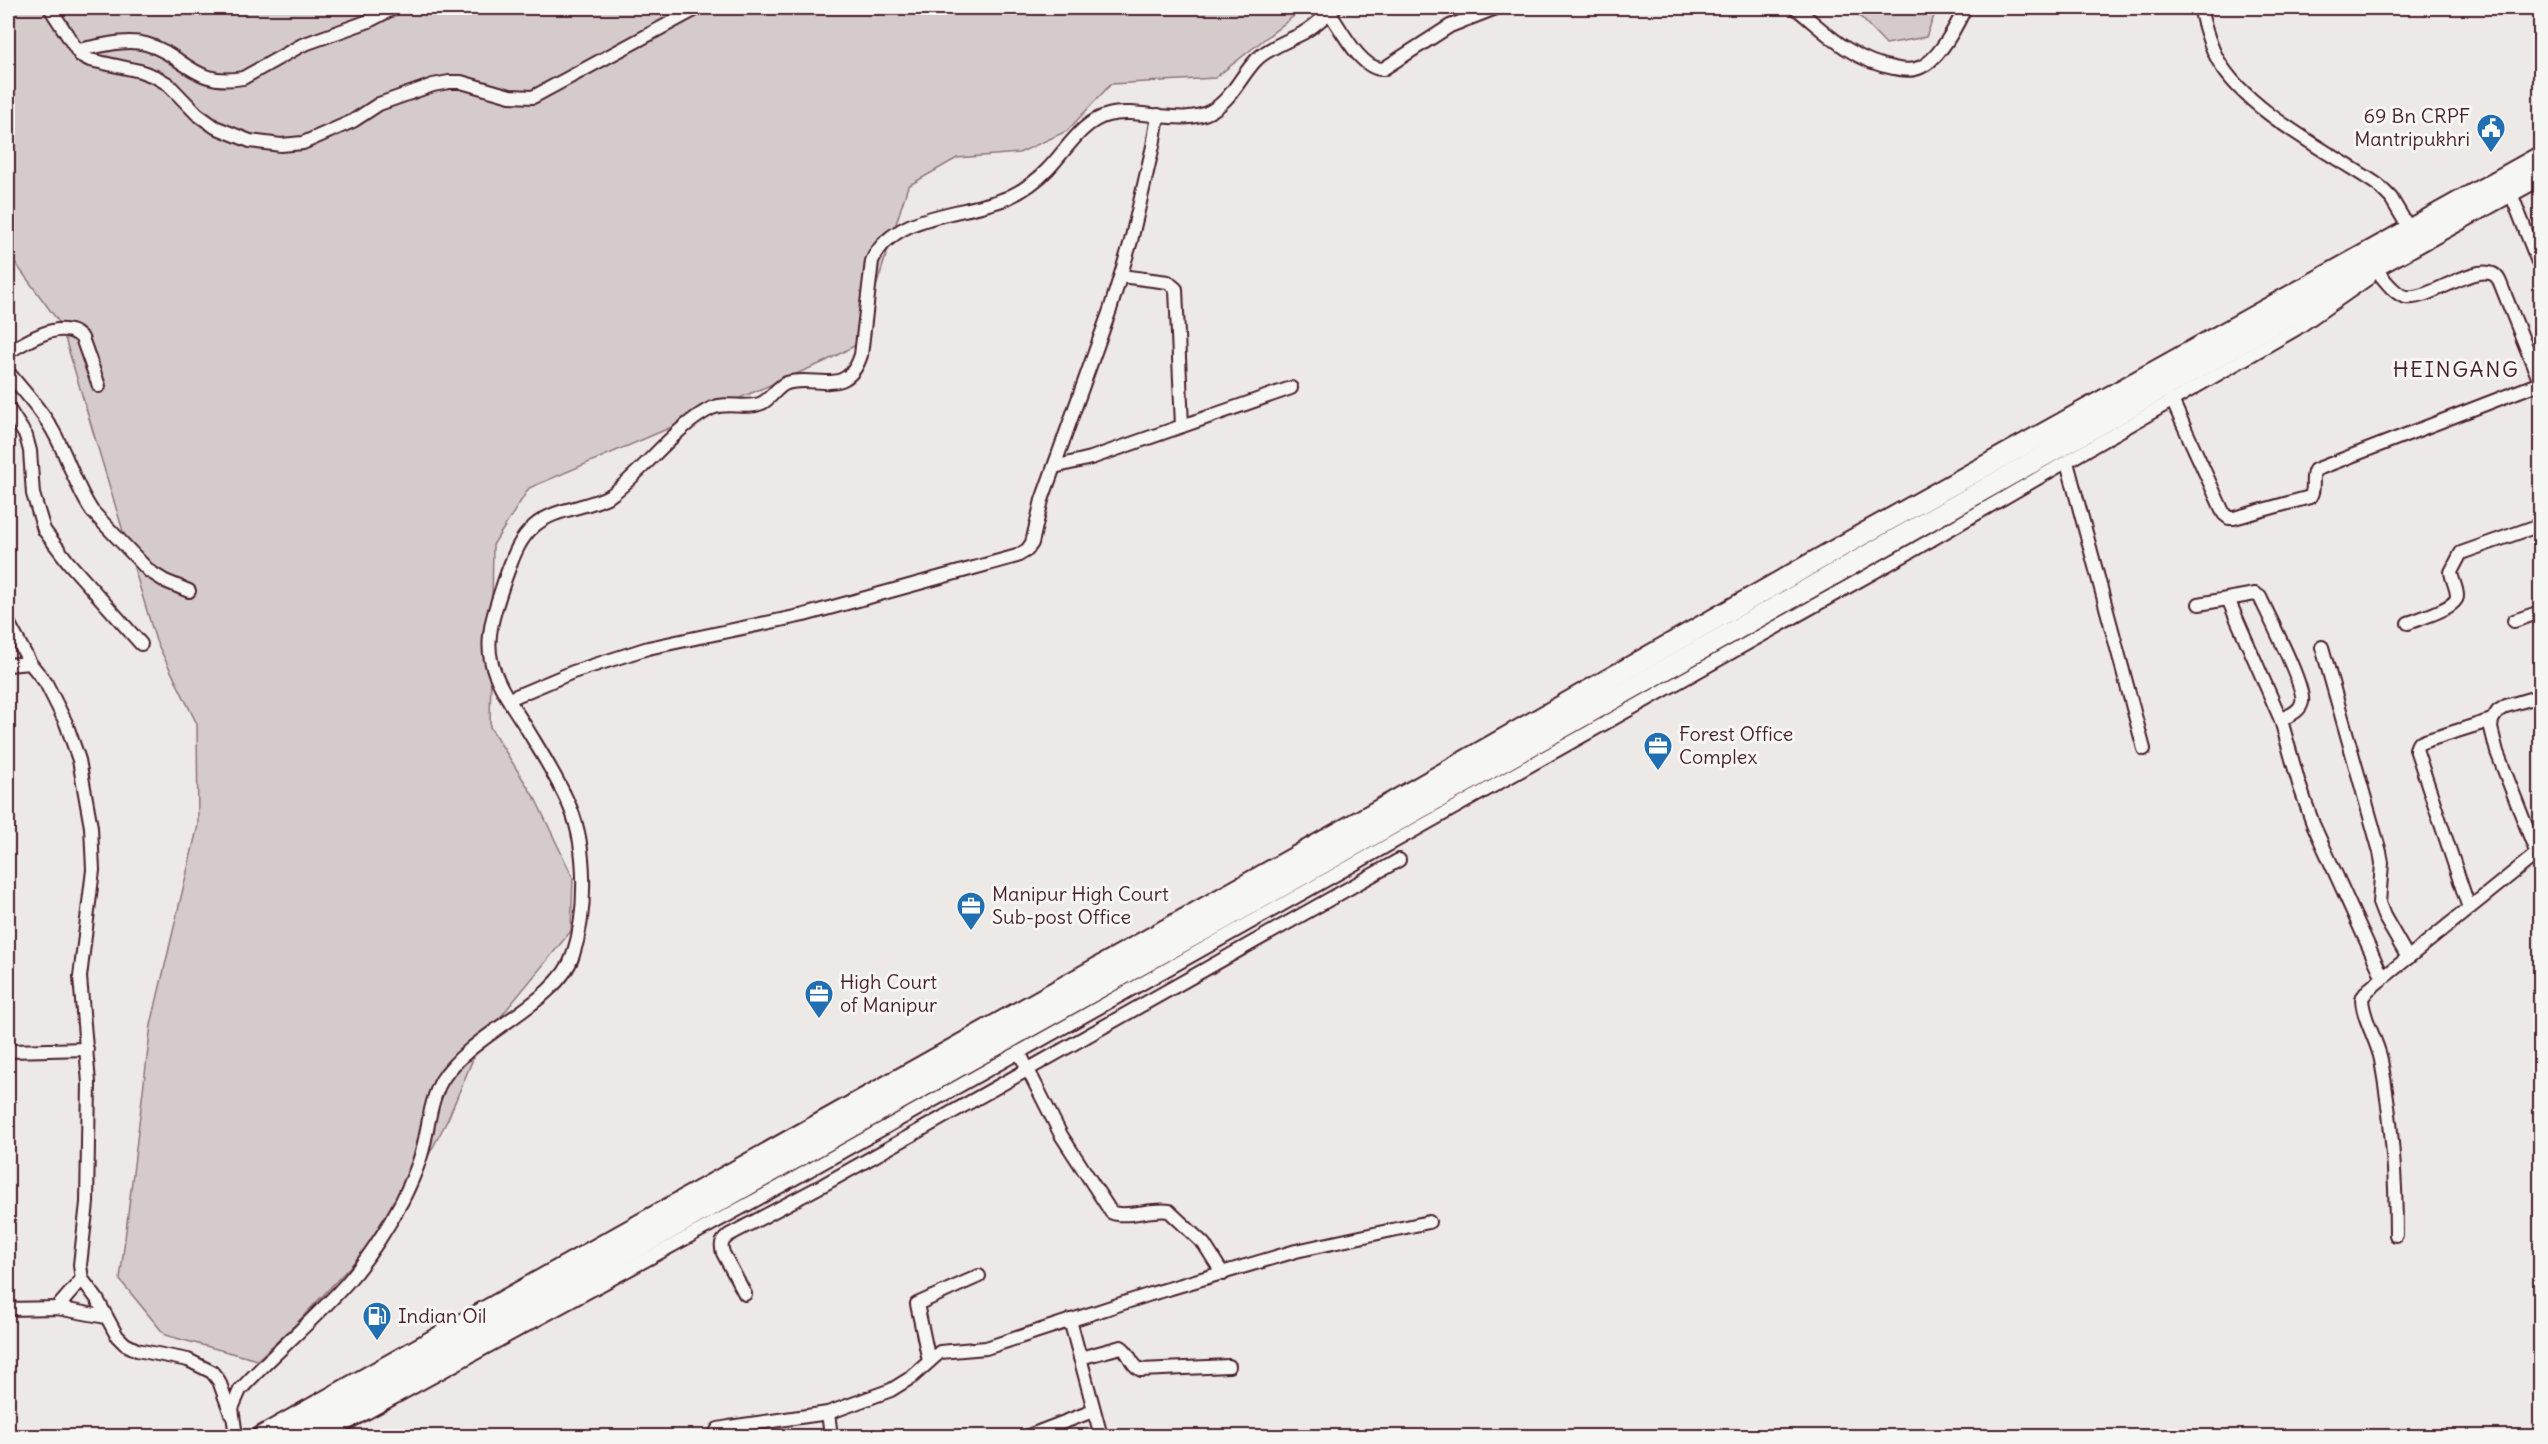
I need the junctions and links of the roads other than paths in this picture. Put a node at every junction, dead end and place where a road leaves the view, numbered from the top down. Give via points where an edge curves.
1 (50, 8) edge
2 (394, 8) edge
3 (698, 8) edge
4 (1497, 8) edge
5 (1796, 8) edge
6 (1965, 8) edge
7 (2200, 8) edge
8 (1332, 10) edge
9 (76, 50) junction
10 (1158, 115) junction
11 (2541, 158) edge
12 (2541, 175) edge
13 (2510, 191) junction
14 (2414, 236) junction
15 (2541, 267) edge
16 (2378, 272) junction
17 (1121, 276) junction
18 (8, 352) edge
19 (8, 374) edge
20 (2541, 382) edge
21 (99, 386) dead end
22 (1291, 388) dead end
23 (2172, 400) junction
24 (8, 408) edge
25 (1182, 426) junction
26 (2067, 462) junction
27 (1054, 467) junction
28 (2541, 525) edge
29 (189, 591) dead end
30 (2228, 599) junction
31 (2199, 604) dead end
32 (2541, 612) edge
33 (2514, 621) dead end
34 (8, 622) edge
35 (2408, 623) dead end
36 (141, 644) dead end
37 (2322, 647) dead end
38 (30, 663) junction
39 (8, 665) edge
40 (2541, 696) edge
41 (509, 699) junction
42 (2281, 720) junction
43 (2492, 720) junction
44 (2144, 749) dead end
45 (2539, 853) edge
46 (1399, 860) dead end
47 (2469, 908) junction
48 (2409, 958) junction
49 (2383, 978) junction
50 (87, 1049) junction
51 (11, 1051) dead end
52 (1019, 1052) junction
53 (1027, 1069) junction
54 (1429, 1221) dead end
55 (2396, 1235) dead end
56 (1223, 1274) junction
57 (979, 1276) dead end
58 (82, 1279) junction
59 (745, 1294) dead end
60 (57, 1308) junction
61 (8, 1309) edge
62 (106, 1317) junction
63 (1070, 1320) junction
64 (1080, 1358) junction
65 (929, 1361) junction
66 (1229, 1366) dead end
67 (1093, 1411) junction
68 (828, 1413) junction
69 (232, 1417) junction
70 (279, 1434) edge
71 (236, 1437) edge
72 (324, 1437) edge
73 (714, 1437) edge
74 (831, 1437) edge
75 (1028, 1437) edge
76 (1101, 1437) edge

1 - 9 street
2 - 9 street via 318,38 231,81 192,71 145,44 126,42
3 - 9 street via 533,97 510,96 461,82 433,85 379,104 329,133 293,146 250,141 215,127 156,77 90,60
4 - 8 street via 1450,26 1383,69 1365,63
5 - 6 street via 1867,62 1910,70 1920,68 1935,56
7 - 14 street via 2218,61 2241,90 2284,124 2378,185 2391,198
8 - 10 street via 1257,59 1222,103 1210,112
10 - 17 street
10 - 41 street via 1108,115 1093,122 1028,186 978,207 937,214 877,248 872,261 861,355 857,368 849,375 823,383 790,382 762,403 712,408 611,495 563,510 535,525 514,552 491,628 491,661
11 - 14 highway
12 - 13 highway
13 - 14 highway
13 - 15 street
14 - 16 street
14 - 70 highway via 1868,531
16 - 20 street via 2406,297 2483,273 2493,274
16 - 23 street via 2296,329
17 - 25 street via 1168,282 1176,289
17 - 27 street
18 - 21 street via 59,329 77,333
19 - 29 street via 52,429 92,511 149,571
20 - 23 street via 2315,470 2310,497 2234,518 2224,514
22 - 25 street
23 - 26 street
24 - 36 street via 26,436 33,494 44,530
25 - 27 street
26 - 44 street
26 - 52 street
27 - 41 street via 1032,543 1017,555 804,615 648,648 573,672
28 - 35 street via 2461,553 2451,572 2455,601 2450,607
30 - 31 street
30 - 42 street
30 - 42 street via 2255,594 2260,597 2299,683 2303,700 2299,710
32 - 33 street
34 - 38 street
37 - 48 street via 2380,852 2379,903
38 - 39 street
38 - 50 street via 46,683 66,723 86,792 93,870 80,977
40 - 43 street via 2506,705
41 - 69 street via 571,809 580,848 583,909 573,956 553,985 460,1058 442,1080 413,1176 384,1230 348,1282 240,1390
42 - 49 street via 2313,824
43 - 45 street via 2497,752
43 - 47 street via 2418,744 2416,749
45 - 47 street
46 - 53 street
47 - 48 street
48 - 49 street
49 - 55 street via 2365,993 2362,1005 2378,1047 2392,1129
50 - 51 street
50 - 58 street via 87,1191
52 - 53 street
52 - 72 street
53 - 56 street via 1061,1135 1111,1212 1120,1215 1169,1211 1204,1244
53 - 59 street via 729,1235 721,1245
54 - 56 street via 1296,1251
56 - 63 street
57 - 65 street via 917,1304
58 - 60 street
58 - 62 street
60 - 61 street
60 - 62 street
62 - 69 street via 125,1344 188,1360 212,1372
63 - 64 street
63 - 65 street via 986,1348 940,1352
64 - 66 street via 1121,1347 1141,1370
64 - 67 street
65 - 68 street via 891,1390
67 - 75 street
67 - 76 street
68 - 73 street via 718,1429
68 - 74 street
69 - 71 street

